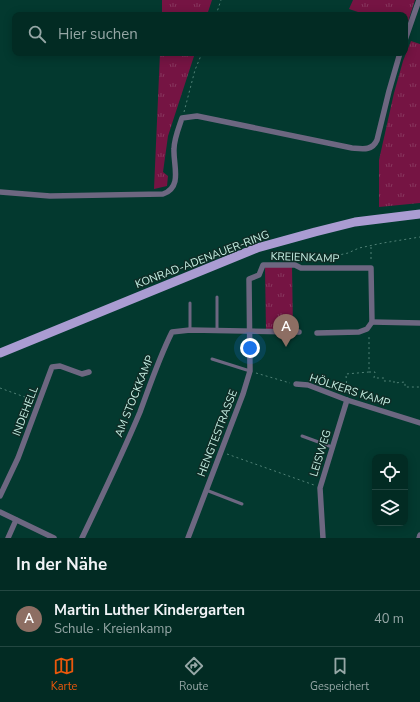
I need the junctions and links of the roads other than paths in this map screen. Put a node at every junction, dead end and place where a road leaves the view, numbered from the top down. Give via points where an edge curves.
1 (418, 0) edge
2 (408, 31) edge
3 (399, 56) edge
4 (0, 192) edge
5 (420, 214) edge
6 (217, 297) dead end
7 (190, 303) dead end
8 (372, 322) junction
9 (420, 323) edge
10 (190, 330) junction
11 (217, 331) junction
12 (250, 332) junction
13 (299, 332) dead end
14 (317, 333) dead end
15 (0, 353) edge
16 (212, 359) dead end
17 (250, 371) junction
18 (89, 372) dead end
19 (296, 384) road end
20 (347, 400) junction
21 (420, 422) edge
22 (302, 436) dead end
23 (332, 447) junction
24 (206, 490) junction
25 (0, 496) edge
26 (242, 504) dead end
27 (0, 512) edge
28 (16, 520) junction
29 (420, 535) edge
30 (8, 538) edge
31 (54, 538) edge
32 (82, 538) edge
33 (188, 538) edge
34 (323, 538) edge
35 (419, 538) edge

1 - 2 street
3 - 4 street via 377,140 369,149 352,148 197,116 182,118 174,148 175,180 170,191 163,194 50,196
5 - 15 main road, KONRAD-ADENAUER-RING via 356,222 257,248
6 - 11 lane
7 - 10 lane
8 - 9 street
8 - 12 street, KREIENKAMP via 371,268 263,266 259,275 249,280
8 - 14 street via 367,329 359,332
10 - 11 street, AM STOCKKAMP
10 - 32 street, AM STOCKKAMP via 172,332 118,464
11 - 12 street, AM STOCKKAMP
12 - 13 street
12 - 17 street, HENGTESTRASSE
16 - 17 lane
17 - 24 street, HENGTESTRASSE
18 - 25 street, INDEHELL via 82,374 60,366 52,367 18,458
19 - 20 street, HÖLKERS KAMP via 308,385
20 - 21 street, HÖLKERS KAMP
20 - 23 street, LEISWEG
22 - 23 lane
23 - 34 street, LEISWEG via 320,488
24 - 26 lane
24 - 33 street, HENGTESTRASSE
27 - 28 street
28 - 30 street
28 - 31 street
29 - 35 street

